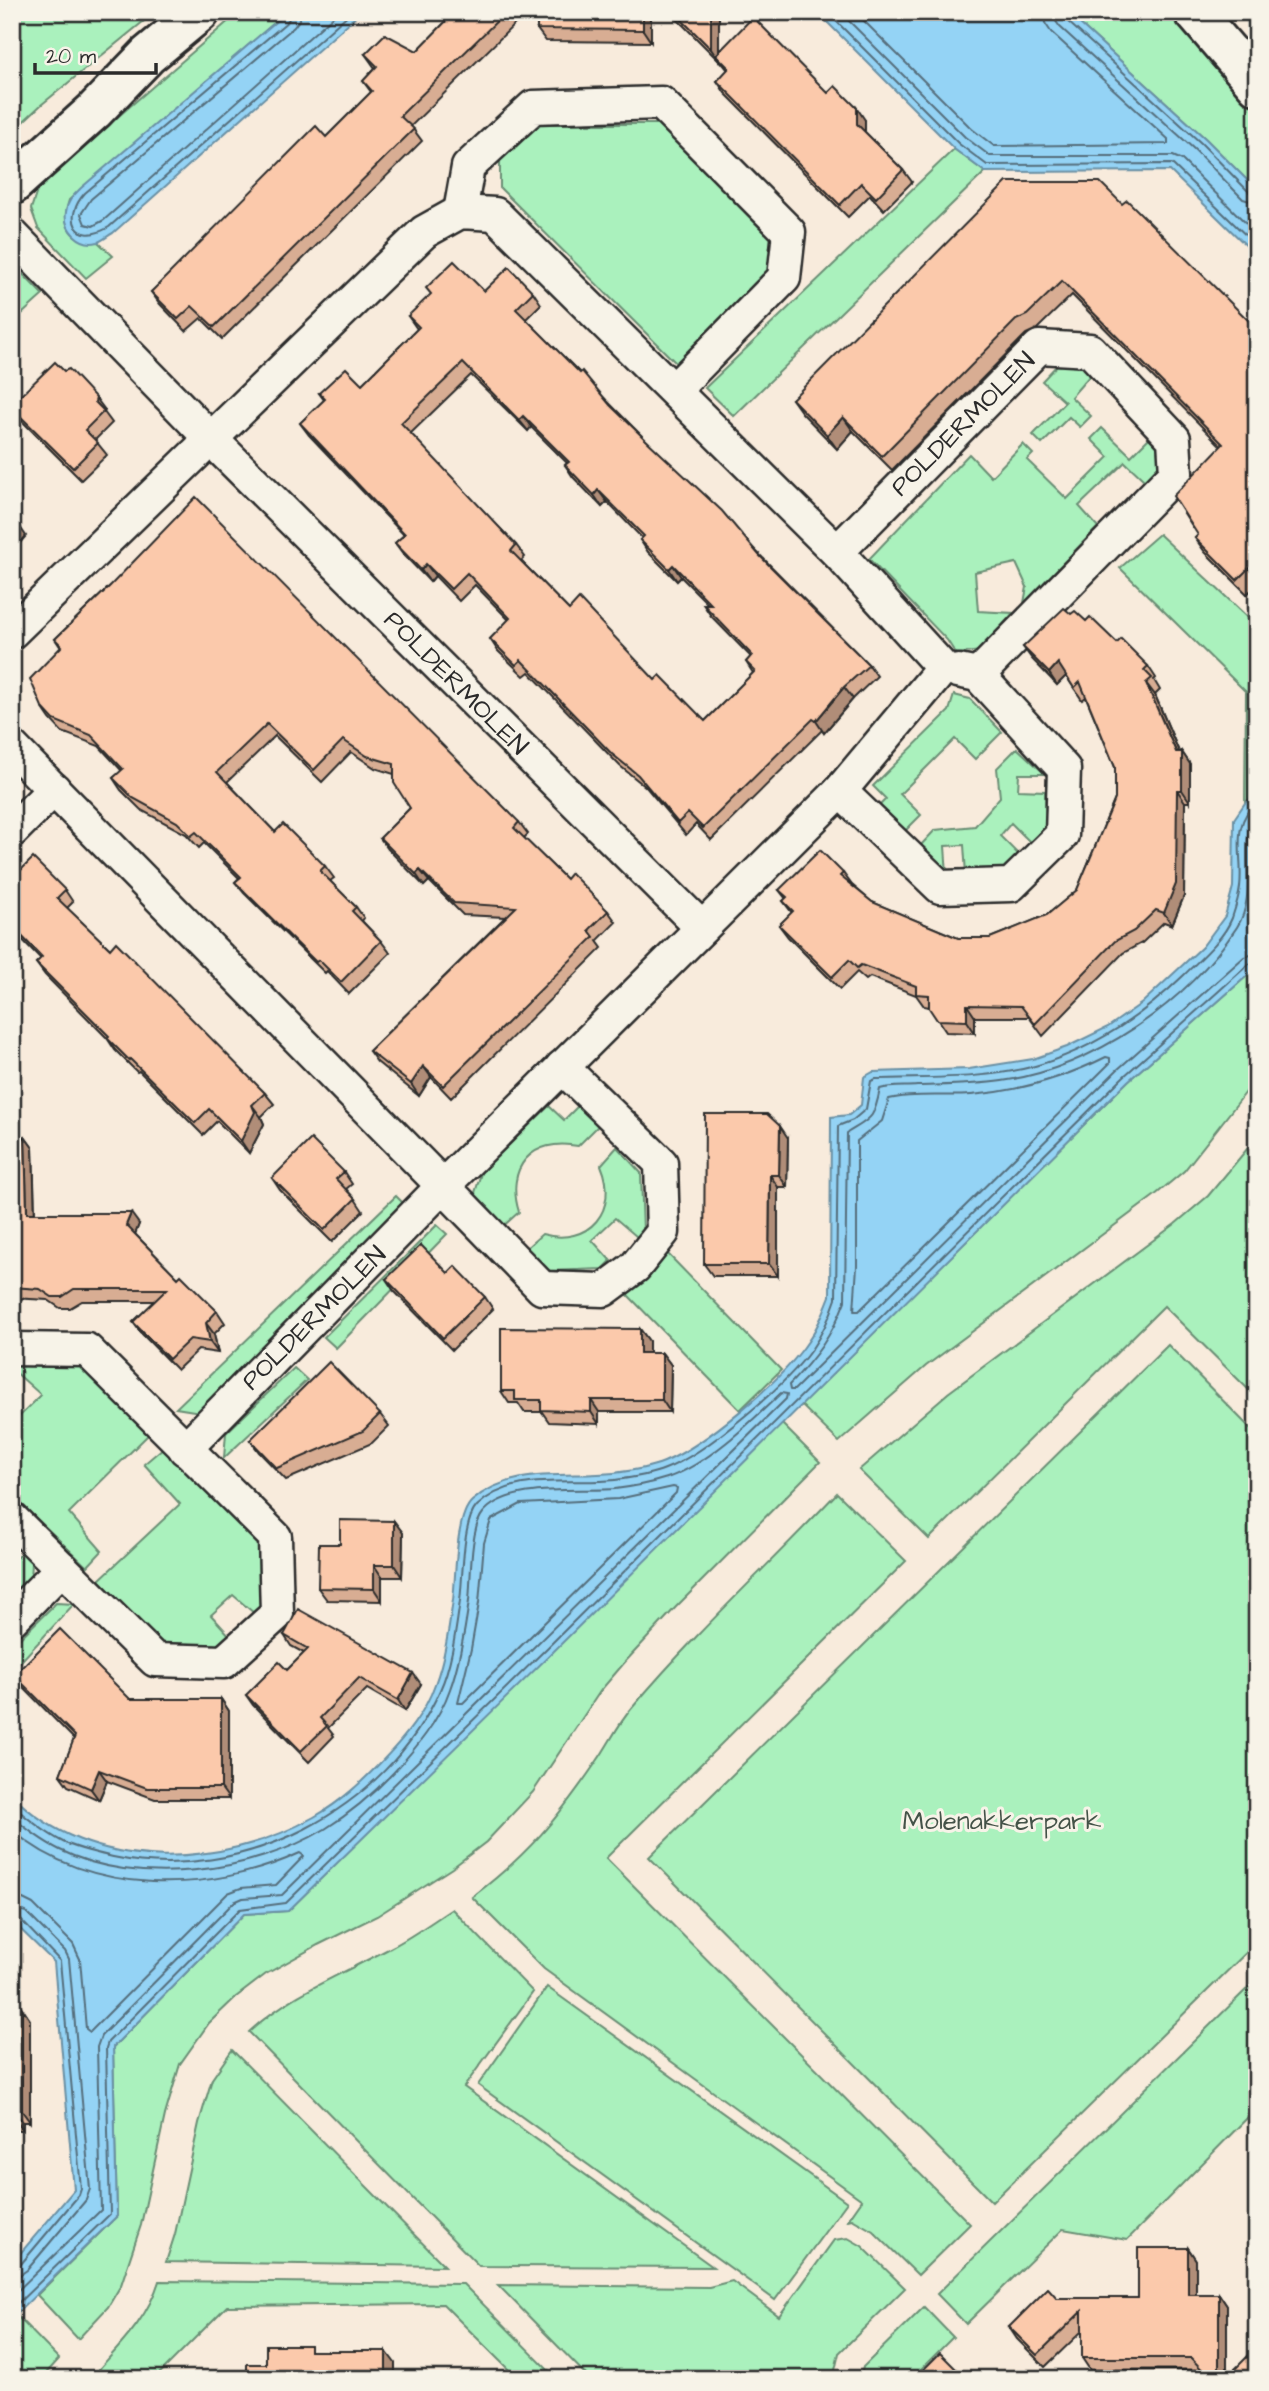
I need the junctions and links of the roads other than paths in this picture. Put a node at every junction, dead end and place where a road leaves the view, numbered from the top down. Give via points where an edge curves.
1 (200, 12) edge
2 (1194, 12) edge
3 (148, 55) junction
4 (1257, 85) edge
5 (12, 153) edge
6 (12, 186) edge
7 (460, 212) junction
8 (12, 235) edge
9 (674, 390) junction
10 (211, 439) junction
11 (837, 552) junction
12 (12, 632) edge
13 (943, 668) junction
14 (978, 675) junction
15 (12, 747) edge
16 (54, 789) junction
17 (840, 791) junction
18 (12, 831) edge
19 (702, 928) junction
20 (562, 1067) junction
21 (443, 1186) junction
22 (12, 1349) edge
23 (185, 1449) junction
24 (12, 1519) edge
25 (62, 1569) junction
26 (12, 1619) edge

1 - 3 street
2 - 4 street
3 - 5 street via 79,93
3 - 6 street
7 - 9 street via 495,214
7 - 9 street via 468,167 533,107 661,103 789,232 784,278
7 - 10 street via 424,232
8 - 10 street, POLDERMOLEN
9 - 11 street
10 - 12 street
10 - 19 street, POLDERMOLEN
11 - 13 street
11 - 14 street, POLDERMOLEN via 1039,347 1090,350 1174,439 1176,473
13 - 14 street
13 - 17 street, POLDERMOLEN
14 - 17 street via 1064,769 1062,835 1011,885 940,887
15 - 16 street
16 - 18 street
16 - 21 street
17 - 19 street, POLDERMOLEN
19 - 20 street, POLDERMOLEN
20 - 21 street, POLDERMOLEN
20 - 21 street via 661,1163 663,1232 635,1268 604,1290 542,1288
21 - 23 street, POLDERMOLEN
22 - 23 street via 87,1350
23 - 25 street via 275,1537 277,1614 224,1662 155,1660
24 - 25 street
25 - 26 street

